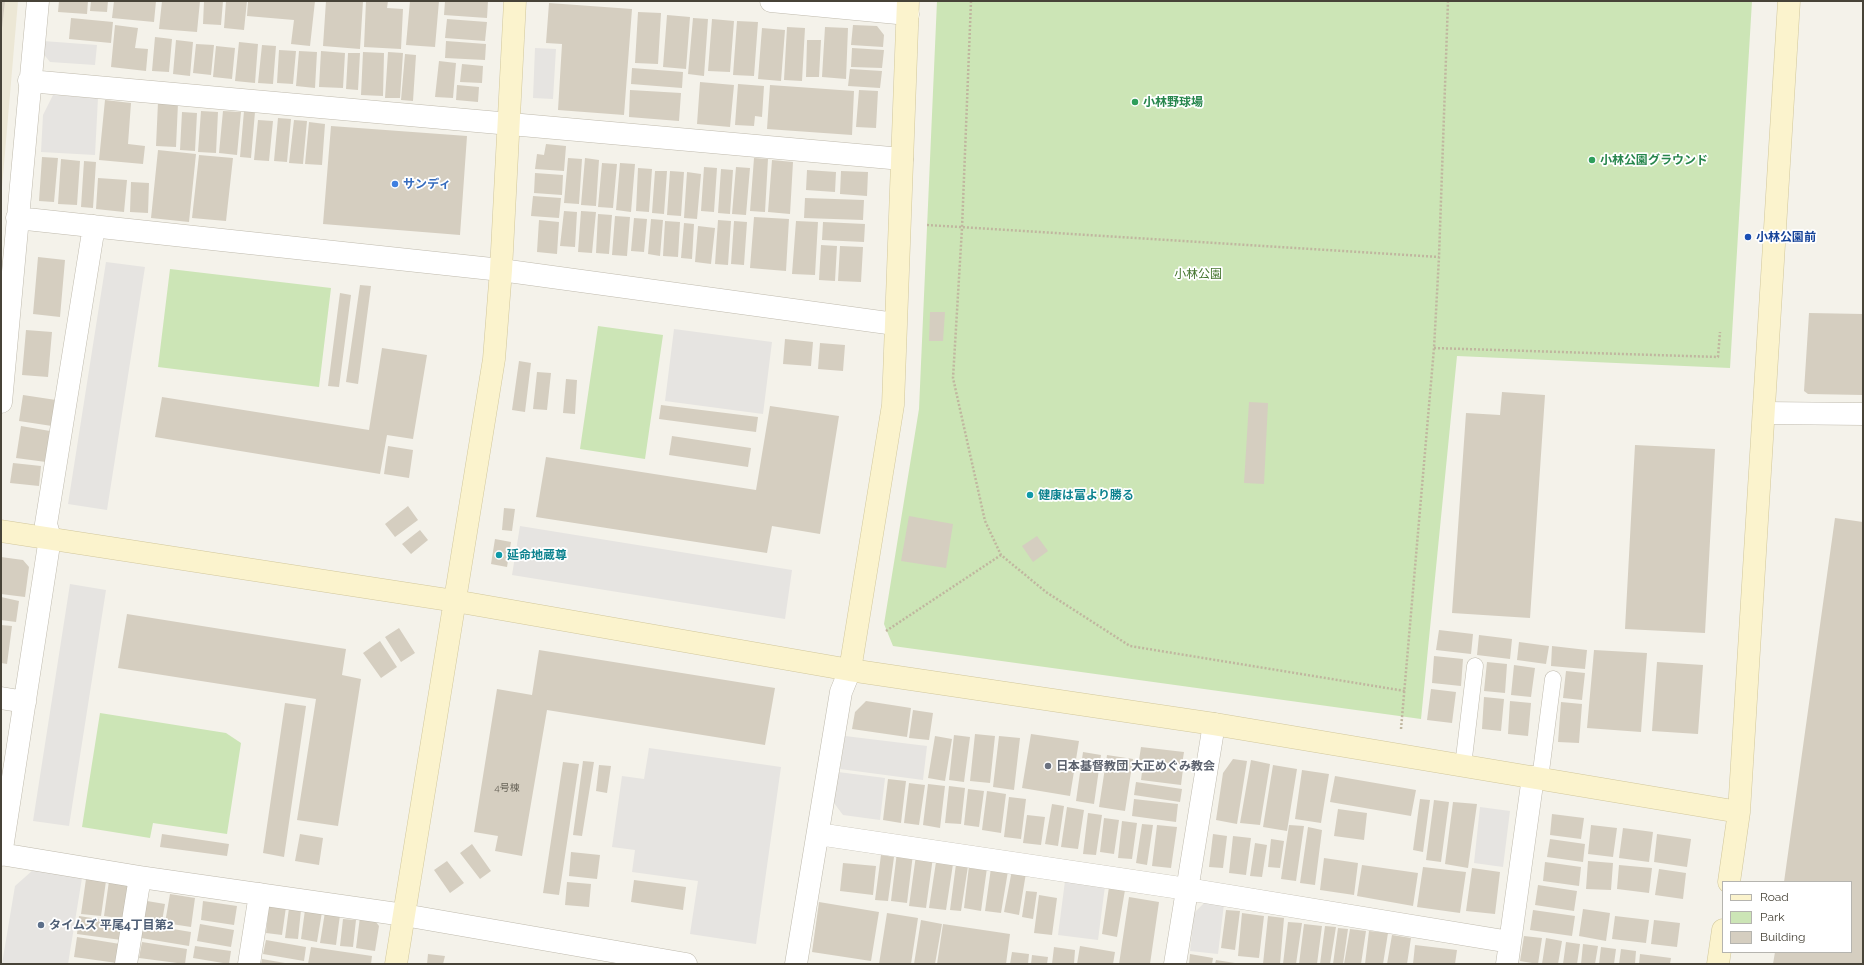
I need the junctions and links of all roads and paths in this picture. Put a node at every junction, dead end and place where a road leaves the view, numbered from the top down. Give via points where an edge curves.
1 (38, 1) edge
2 (515, 1) edge
3 (771, 1) edge
4 (971, 1) edge
5 (1448, 1) edge
6 (1789, 1) edge
7 (908, 8) edge
8 (29, 81) junction
9 (508, 124) junction
10 (902, 159) junction
11 (17, 218) junction
12 (899, 224) junction
13 (94, 226) junction
14 (962, 228) junction
15 (1439, 257) junction
16 (501, 270) junction
17 (895, 324) junction
18 (1720, 332) dead end
19 (1434, 348) junction
20 (1, 402) edge
21 (1764, 413) junction
22 (1863, 414) edge
23 (1, 531) edge
24 (50, 538) junction
25 (1001, 555) junction
26 (455, 601) junction
27 (886, 630) dead end
28 (1475, 666) dead end
29 (850, 670) junction
30 (1553, 679) dead end
31 (1405, 691) junction
32 (1, 698) edge
33 (25, 702) junction
34 (1214, 724) junction
35 (1397, 754) junction
36 (1464, 766) junction
37 (1537, 778) junction
38 (1738, 812) junction
39 (818, 834) junction
40 (1, 854) edge
41 (140, 877) junction
42 (1729, 881) edge
43 (1187, 889) junction
44 (260, 894) junction
45 (404, 915) junction
46 (1722, 937) edge
47 (1510, 942) junction
48 (126, 964) edge
49 (249, 964) edge
50 (396, 964) edge
51 (686, 964) edge
52 (796, 964) edge
53 (1175, 964) edge
54 (1507, 964) edge
55 (1718, 964) edge

1 - 8 street
2 - 9 street
3 - 7 street
4 - 14 path
5 - 15 path
6 - 21 street
7 - 10 street
8 - 9 street
8 - 11 street
9 - 10 street
9 - 16 street
10 - 12 street
11 - 13 street
11 - 20 street
12 - 14 path
12 - 17 street
13 - 16 street
13 - 24 street via 46,524
14 - 15 path
14 - 25 path via 953,378 984,521
15 - 19 path
16 - 17 street
16 - 26 street via 494,359
17 - 29 street via 893,405
18 - 19 path via 1718,357
19 - 31 path
21 - 22 street
21 - 38 street
23 - 24 street
24 - 26 street
24 - 33 street
25 - 27 path
25 - 31 path via 1046,592 1130,646
26 - 29 street
26 - 45 street
28 - 36 lane
29 - 34 street
29 - 39 street via 841,692
30 - 37 lane
31 - 35 path
32 - 33 street
33 - 40 street
34 - 35 street
34 - 43 street
35 - 36 street
36 - 37 street
37 - 38 street
37 - 47 street
38 - 42 street
39 - 43 street
39 - 52 street
40 - 41 street
41 - 44 street
41 - 48 street
43 - 47 street
43 - 53 street
44 - 45 street
44 - 49 street
45 - 50 street
45 - 51 street
46 - 55 street
47 - 54 street

